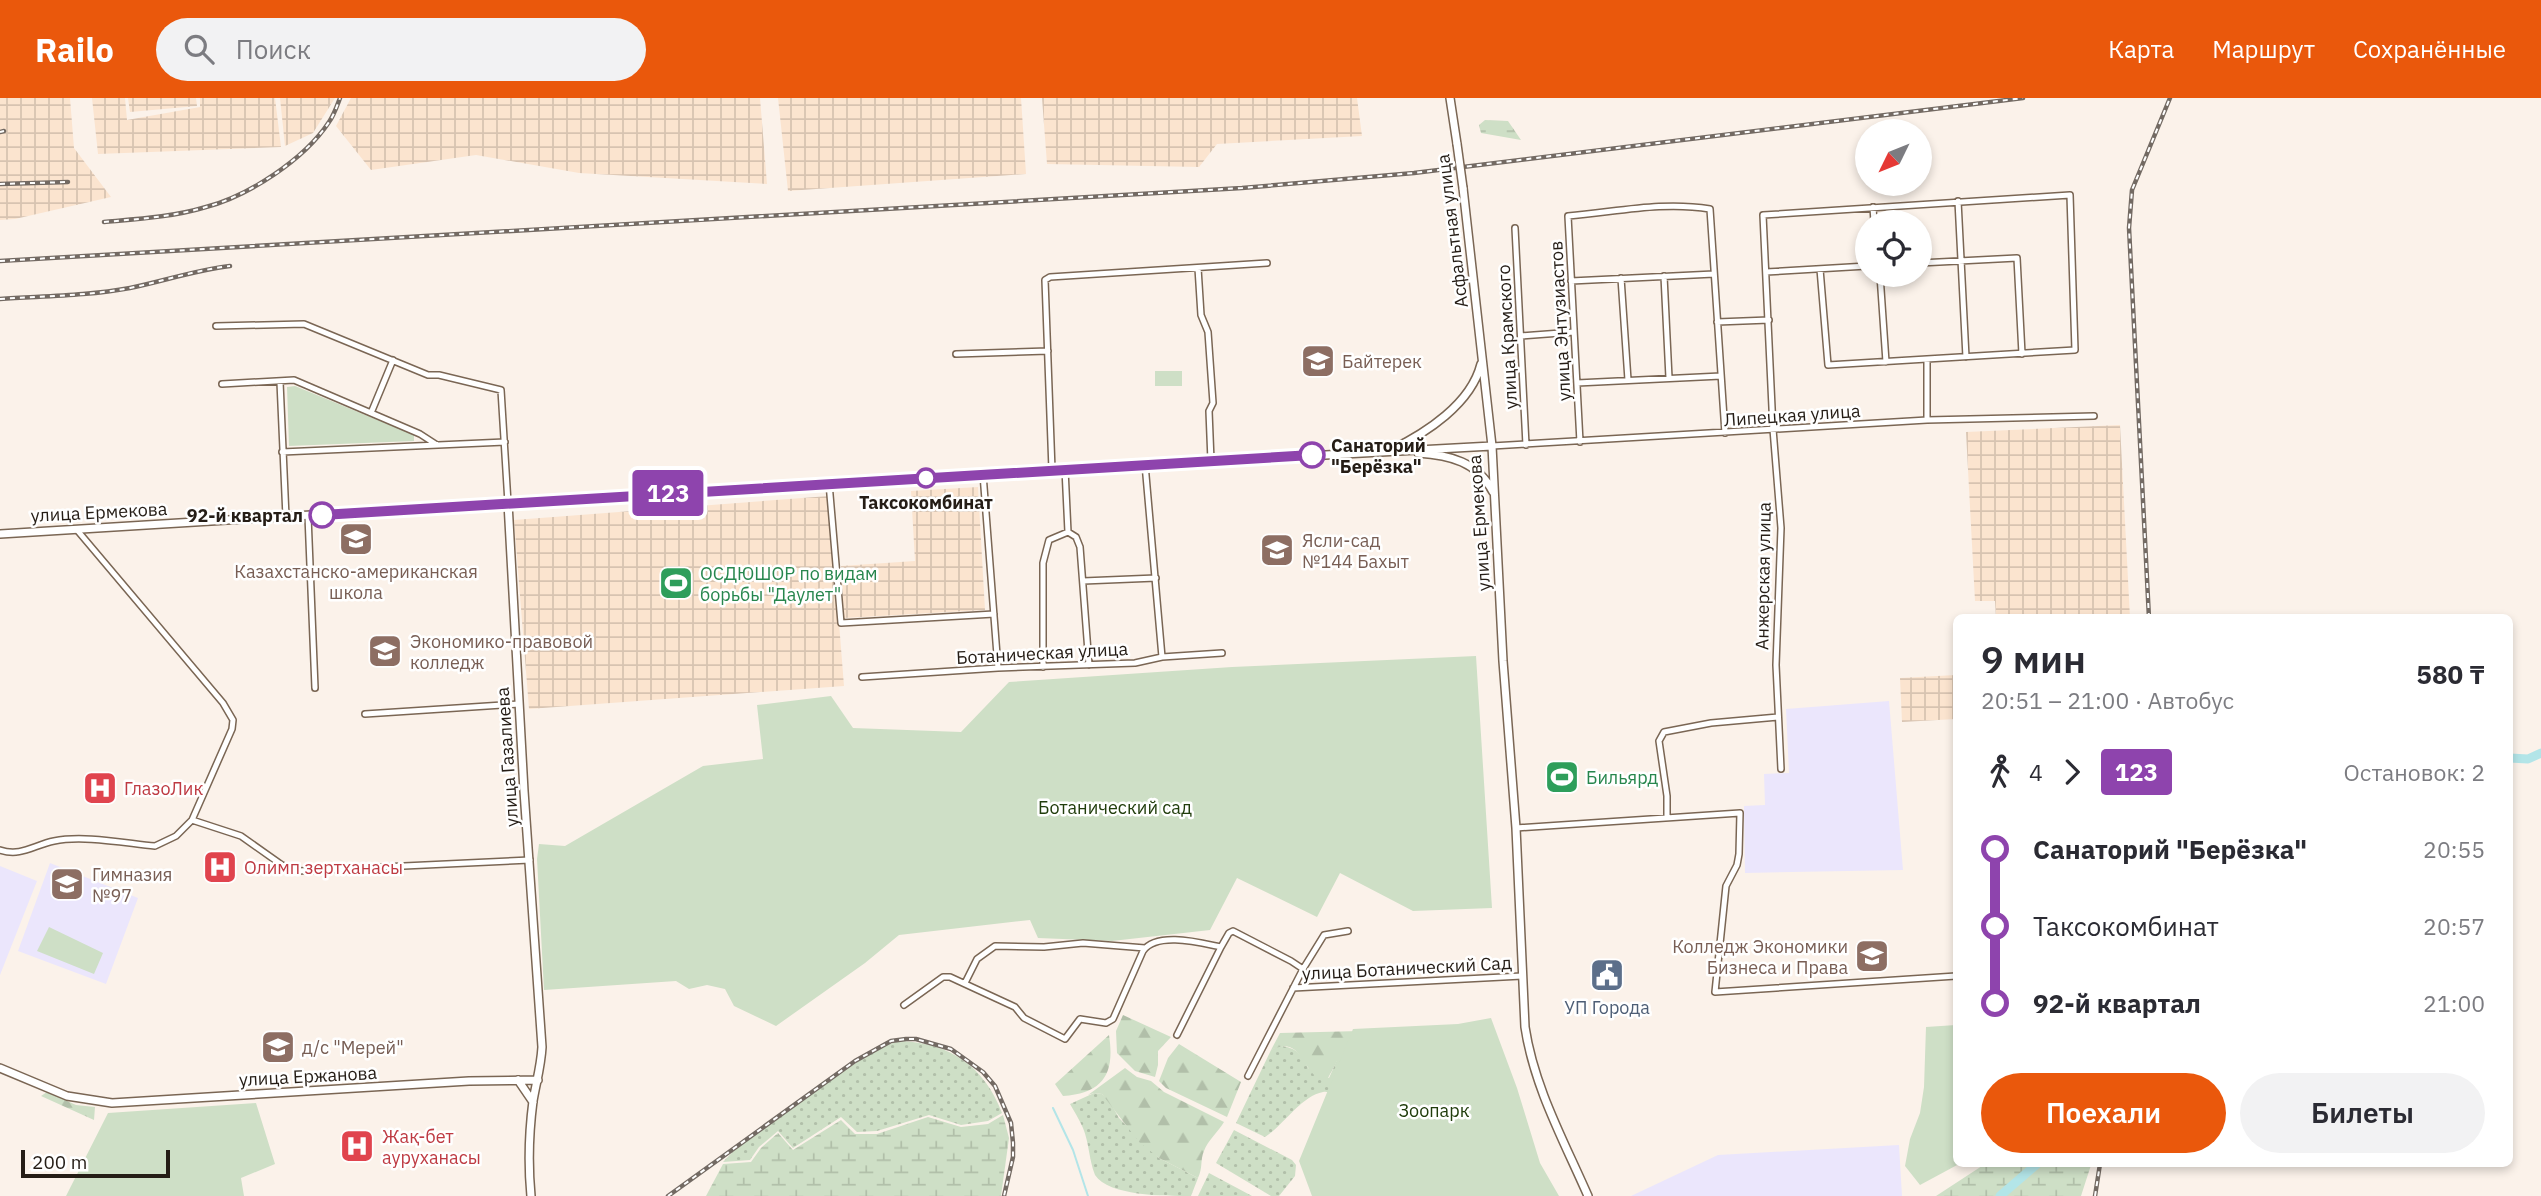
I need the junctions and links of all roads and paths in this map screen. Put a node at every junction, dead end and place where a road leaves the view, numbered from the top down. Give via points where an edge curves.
1 (1450, 98) edge
2 (1958, 201) junction
3 (1873, 207) junction
4 (1873, 210) edge
5 (1516, 228) dead end
6 (1961, 260) junction
7 (1932, 262) edge
8 (1266, 263) dead end
9 (1855, 266) edge
10 (1198, 268) junction
11 (1821, 269) junction
12 (1766, 272) junction
13 (1714, 274) junction
14 (1664, 276) junction
15 (1621, 278) junction
16 (1572, 281) junction
17 (1881, 287) edge
18 (1769, 320) junction
19 (1717, 322) junction
20 (216, 326) dead end
21 (1574, 332) junction
22 (1521, 336) junction
23 (1048, 351) junction
24 (956, 354) dead end
25 (2022, 354) junction
26 (1966, 357) junction
27 (1927, 359) junction
28 (393, 360) junction
29 (1482, 360) junction
30 (1885, 362) junction
31 (1721, 376) junction
32 (1669, 378) junction
33 (1628, 380) junction
34 (280, 382) junction
35 (1577, 383) junction
36 (222, 384) dead end
37 (371, 414) junction
38 (2094, 415) dead end
39 (1927, 420) junction
40 (1773, 429) junction
41 (1724, 433) junction
42 (505, 442) junction
43 (1580, 442) junction
44 (437, 445) junction
45 (1526, 445) junction
46 (1492, 446) junction
47 (282, 452) junction
48 (1387, 452) junction
49 (1211, 461) junction
50 (1145, 464) junction
51 (1065, 469) junction
52 (1052, 470) junction
53 (983, 474) junction
54 (829, 483) junction
55 (1495, 496) junction
56 (508, 503) junction
57 (308, 516) junction
58 (286, 517) junction
59 (0, 527) edge
60 (77, 530) junction
61 (14, 532) junction
62 (1069, 532) junction
63 (0, 534) edge
64 (1156, 578) junction
65 (1083, 581) junction
66 (994, 614) junction
67 (1222, 653) dead end
68 (1162, 657) junction
69 (1089, 665) junction
70 (1043, 667) junction
71 (998, 668) junction
72 (862, 677) dead end
73 (315, 688) dead end
74 (519, 704) junction
75 (365, 714) dead end
76 (1778, 717) junction
77 (1781, 769) dead end
78 (1667, 818) junction
79 (192, 820) junction
80 (1516, 828) junction
81 (0, 850) edge
82 (530, 860) junction
83 (1348, 931) dead end
84 (1221, 947) junction
85 (1144, 948) junction
86 (1303, 969) junction
87 (1522, 976) junction
88 (1953, 976) edge
89 (965, 983) junction
90 (1293, 988) junction
91 (904, 1006) dead end
92 (1177, 1035) dead end
93 (0, 1068) edge
94 (1248, 1076) dead end
95 (518, 1080) junction
96 (538, 1080) junction
97 (533, 1102) junction
98 (531, 1196) edge
99 (1588, 1196) edge

1 - 29 main road, Асфальтная улица, bridge
2 - 3 street
2 - 6 street
2 - 25 street via 2070,195 2075,350
3 - 4 street
3 - 12 street, Анжерская улица via 1763,215
5 - 22 street, улица Крамского
6 - 7 street
6 - 25 street via 2017,258
6 - 26 street
8 - 10 street
9 - 11 street
10 - 23 street via 1047,278
10 - 49 street via 1213,403 1209,411
11 - 12 street
11 - 30 street via 1828,365
12 - 18 street, Анжерская улица
13 - 14 street
13 - 16 street, улица Энтузиастов via 1710,209 1661,205 1568,216
13 - 19 street
14 - 15 street
14 - 32 street
15 - 16 street
15 - 33 street
16 - 21 street, улица Энтузиастов
17 - 30 street
18 - 19 street
18 - 40 street, Анжерская улица
19 - 31 street
20 - 28 street via 304,324
21 - 22 street
21 - 35 street, улица Энтузиастов
22 - 45 street, улица Крамского
23 - 24 street
23 - 52 street
25 - 26 street
26 - 27 street
27 - 30 street
27 - 39 street
28 - 37 street
28 - 42 street, улица Газалиева via 428,375 501,390
29 - 46 main road, Асфальтная улица
29 - 48 main road via 1478,375 1459,401 1423,433
31 - 32 street
31 - 41 street
32 - 33 street
33 - 35 street
34 - 36 street
34 - 37 street via 294,380
34 - 47 street
35 - 43 street, улица Энтузиастов
37 - 44 street via 420,433
38 - 39 street, Липецкая улица
39 - 40 street, Липецкая улица
40 - 41 street, Липецкая улица
40 - 76 street, Анжерская улица via 1782,535
41 - 43 street, Липецкая улица
42 - 44 street
42 - 56 street, улица Газалиева
43 - 45 street, Липецкая улица
44 - 47 street
45 - 46 street, Липецкая улица
46 - 48 main road, улица Ермекова
46 - 55 main road, улица Ермекова
47 - 58 street
48 - 49 main road, улица Ермекова
48 - 55 main road via 1435,454 1460,461 1480,473
49 - 50 main road, улица Ермекова
50 - 51 main road, улица Ермекова
50 - 64 street
51 - 52 main road, улица Ермекова
51 - 62 street
52 - 53 main road, улица Ермекова
53 - 54 main road, улица Ермекова
53 - 66 street
54 - 56 main road, улица Ермекова
54 - 66 street via 841,623
55 - 80 main road, улица Ермекова
56 - 57 main road, улица Ермекова
56 - 74 main road, улица Газалиева
57 - 58 main road, улица Ермекова
57 - 73 street
58 - 60 main road, улица Ермекова
59 - 61 main road
60 - 61 main road, улица Ермекова
60 - 79 street via 233,720
61 - 63 main road, улица Ермекова
62 - 65 street via 1080,547
62 - 70 street via 1049,540 1043,563
64 - 65 street
64 - 68 street
65 - 69 street
66 - 71 street
67 - 68 street, Ботаническая улица
68 - 69 street, Ботаническая улица
69 - 70 street, Ботаническая улица
70 - 71 street, Ботаническая улица
71 - 72 street, Ботаническая улица
74 - 75 street
74 - 82 main road, улица Газалиева
76 - 77 street, Анжерская улица
76 - 78 street via 1664,732 1659,741
78 - 80 street
78 - 88 street via 1740,813 1739,854 1726,886 1715,992
79 - 81 street via 176,836 155,846 72,839 21,853
79 - 82 street via 241,836 298,871
80 - 87 main road, улица Ермекова
82 - 96 main road, улица Газалиева via 542,1047
83 - 86 street via 1324,935
84 - 85 street, улица Ботанический Сад via 1175,940 1155,941
84 - 86 street, улица Ботанический Сад via 1233,931
84 - 92 street
85 - 89 street, улица Ботанический Сад via 1083,943 995,946 977,959
85 - 89 street via 1113,1019 1106,1023 1080,1019 1065,1039
86 - 90 street
87 - 90 street, улица Ботанический Сад
87 - 99 main road, улица Ермекова via 1528,1050
89 - 91 street via 943,977
90 - 94 street
93 - 95 main road, улица Ержанова via 80,1100 112,1103
95 - 96 main road, улица Ержанова
95 - 97 main road
96 - 97 main road, улица Газалиева
97 - 98 main road, улица Газалиева

